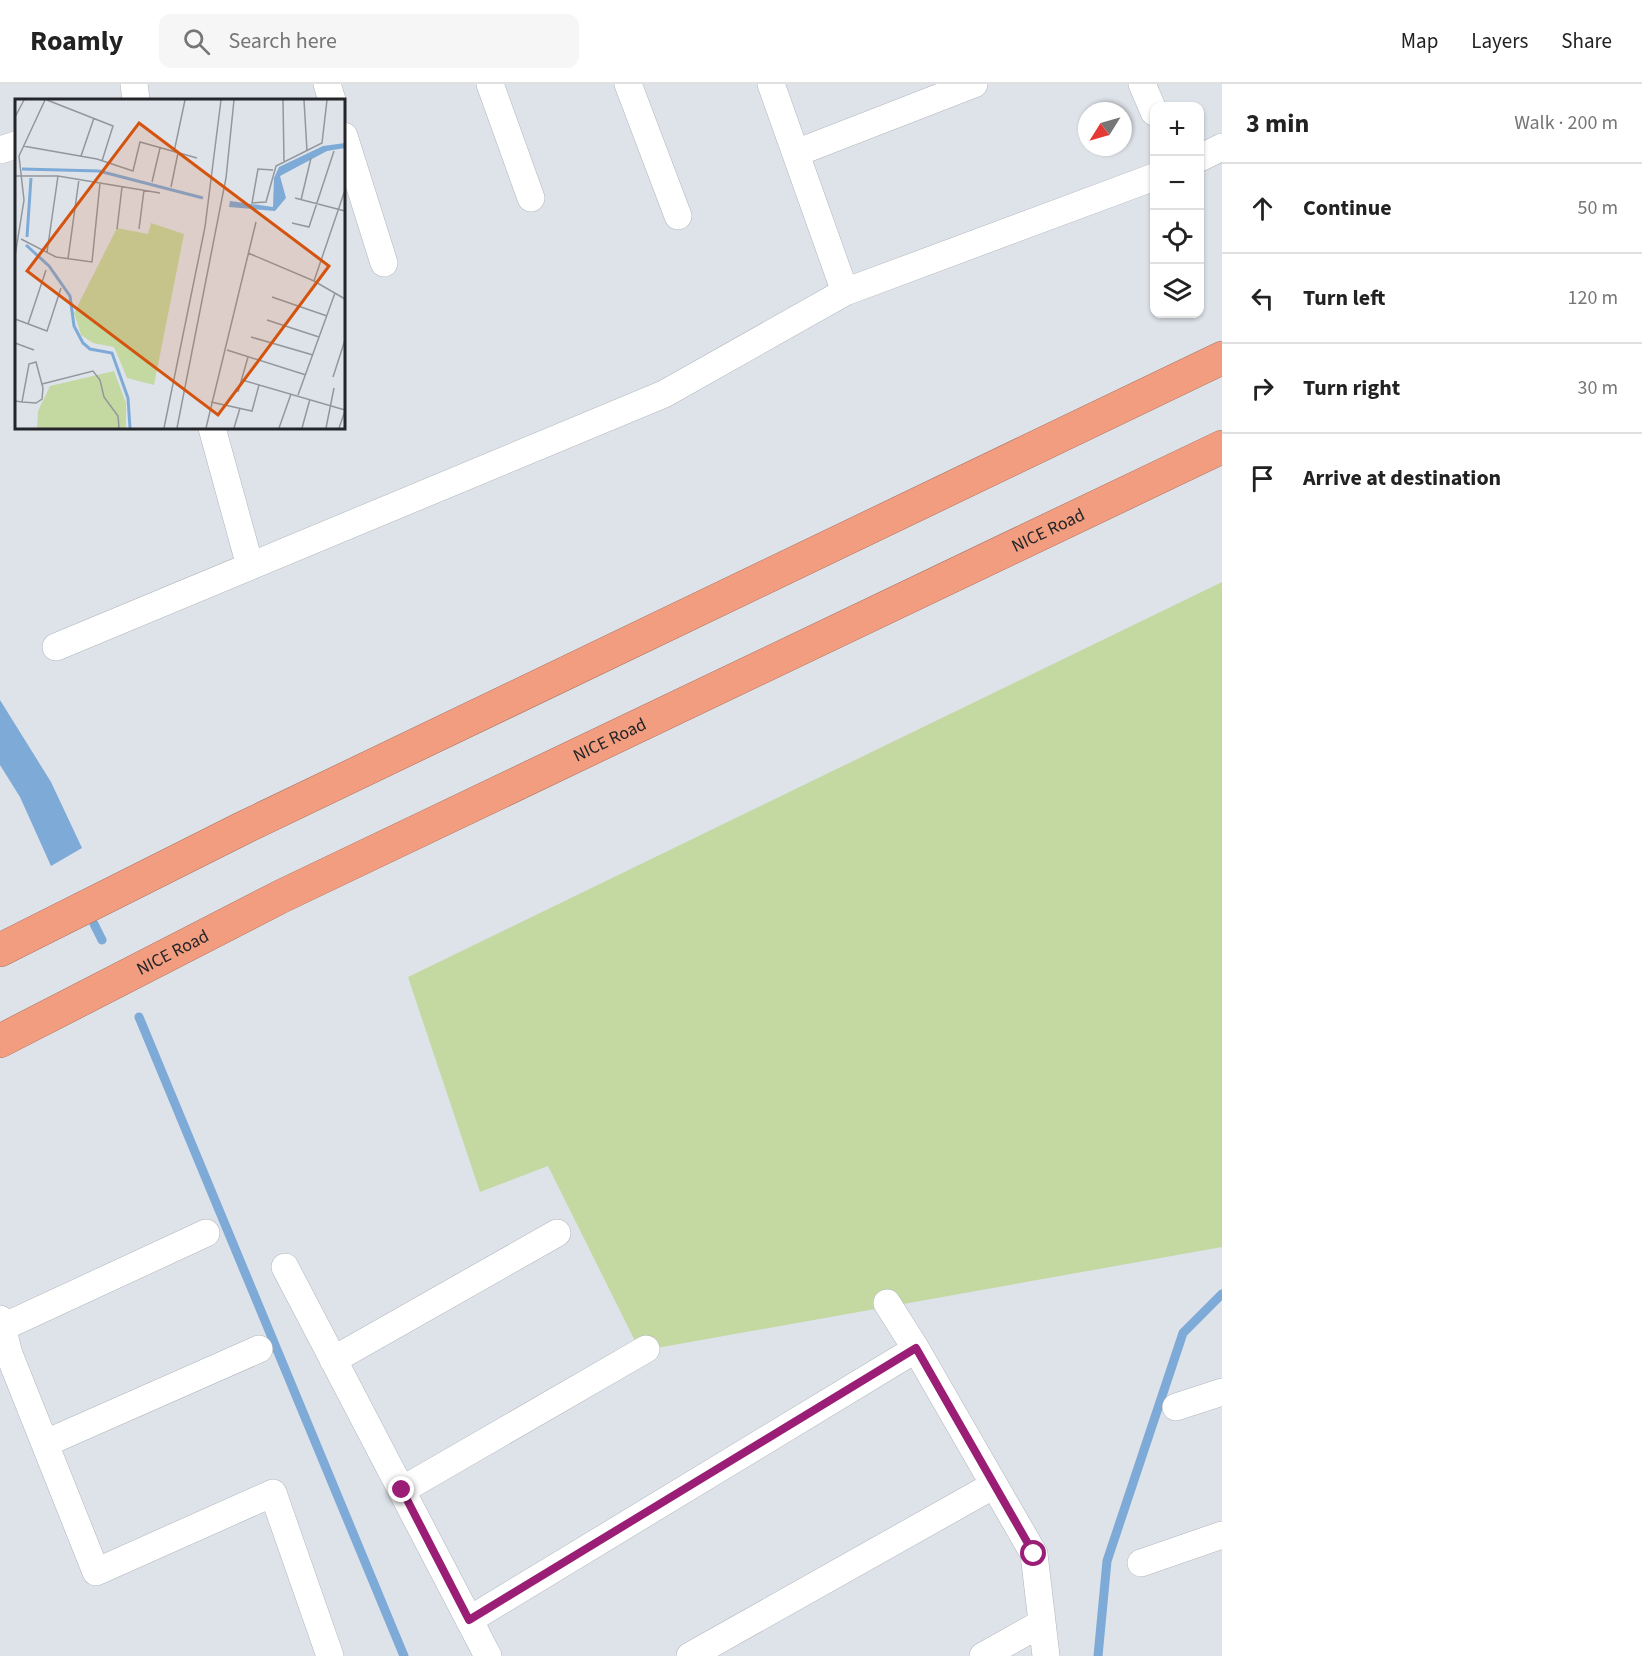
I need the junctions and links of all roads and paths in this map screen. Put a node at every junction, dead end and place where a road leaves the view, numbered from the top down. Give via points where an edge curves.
1 (134, 84) edge
2 (327, 84) edge
3 (490, 84) edge
4 (628, 84) edge
5 (771, 84) edge
6 (974, 84) edge
7 (1142, 84) edge
8 (942, 89) edge
9 (136, 99) edge
10 (332, 99) edge
11 (1150, 102) edge
12 (345, 139) edge
13 (15, 145) edge
14 (1222, 147) edge
15 (0, 150) edge
16 (795, 153) junction
17 (1204, 156) edge
18 (1150, 179) edge
19 (531, 198) dead end
20 (678, 216) dead end
21 (384, 263) dead end
22 (845, 292) junction
23 (1222, 358) edge
24 (212, 429) edge
25 (1222, 447) edge
26 (250, 566) junction
27 (56, 647) dead end
28 (0, 950) edge
29 (0, 1041) edge
30 (206, 1233) dead end
31 (557, 1233) dead end
32 (285, 1267) dead end
33 (887, 1303) dead end
34 (2, 1323) edge
35 (916, 1348) junction
36 (259, 1349) dead end
37 (646, 1349) dead end
38 (5, 1356) edge
39 (333, 1360) junction
40 (1222, 1392) edge
41 (1176, 1407) dead end
42 (46, 1443) junction
43 (994, 1485) junction
44 (402, 1490) junction
45 (1222, 1535) edge
46 (1141, 1563) dead end
47 (469, 1620) junction
48 (1042, 1623) junction
49 (330, 1656) edge
50 (488, 1656) edge
51 (690, 1656) edge
52 (983, 1656) edge
53 (1046, 1656) edge

1 - 9 street
2 - 10 street
3 - 19 street
4 - 20 street
5 - 16 street
6 - 8 street
7 - 11 street
8 - 16 street
12 - 21 street
13 - 15 street
14 - 17 street
16 - 22 street
18 - 22 street
22 - 26 street via 664,394
23 - 28 highway via 254,822
24 - 26 street
25 - 29 highway, NICE Road via 282,896
26 - 27 street
30 - 34 street
31 - 39 street
32 - 39 street
33 - 35 street
34 - 38 street
35 - 43 street
35 - 47 street
36 - 42 street
37 - 44 street
38 - 42 street
39 - 44 street
40 - 41 street
42 - 49 street via 96,1572 273,1493
43 - 48 street via 1034,1554
43 - 51 street
44 - 47 street
45 - 46 street
47 - 50 street
48 - 52 street
48 - 53 street

